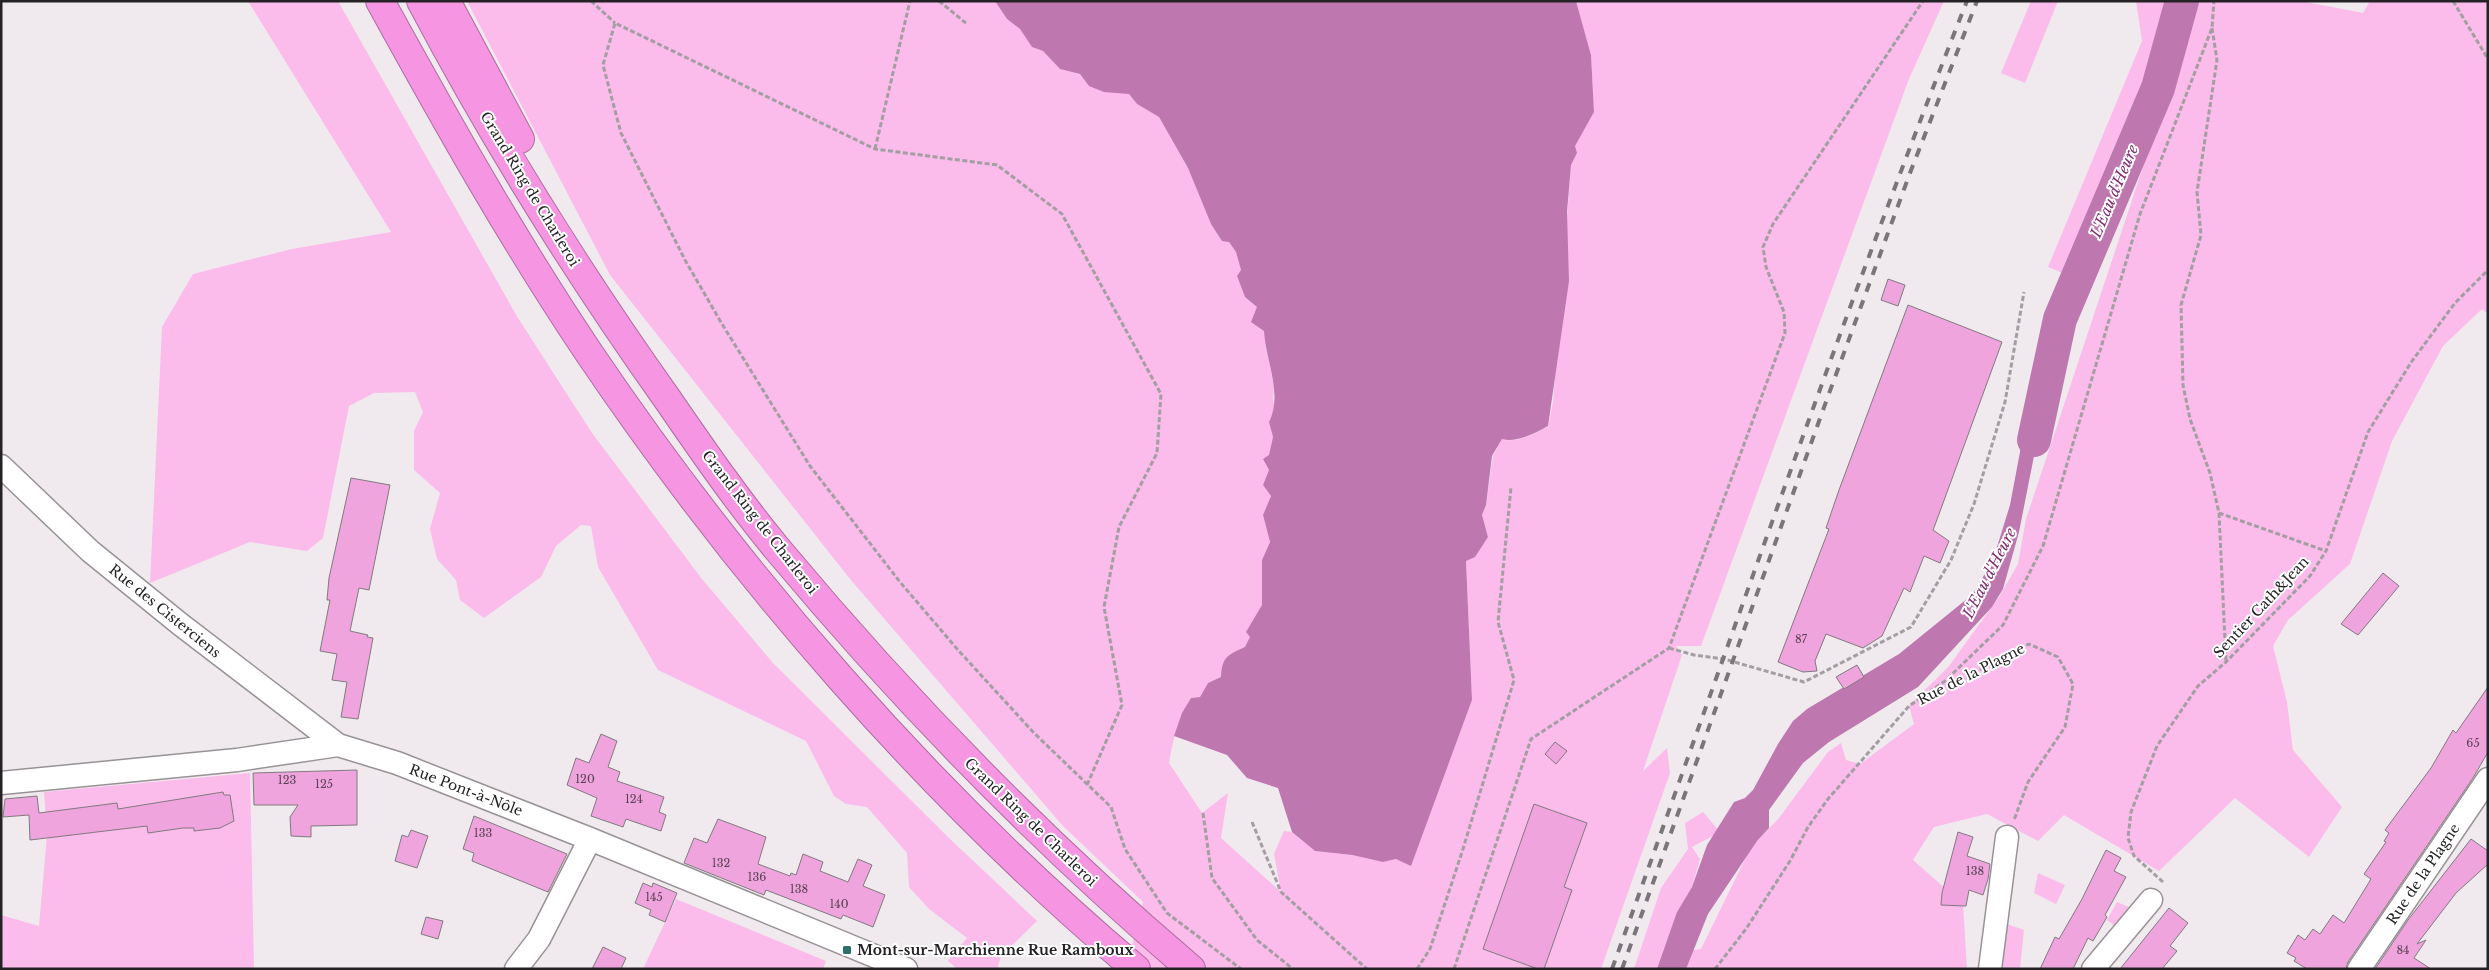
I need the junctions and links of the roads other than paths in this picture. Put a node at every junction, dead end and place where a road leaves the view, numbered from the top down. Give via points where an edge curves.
1 (380, 1) edge
2 (421, 1) edge
3 (446, 1) edge
4 (535, 200) junction
5 (1, 466) edge
6 (338, 745) junction
7 (2488, 779) edge
8 (1, 782) edge
9 (2007, 837) road end
10 (590, 839) junction
11 (2151, 900) road end
12 (516, 969) edge
13 (906, 969) edge
14 (1136, 969) edge
15 (1191, 969) edge
16 (1990, 969) edge
17 (2093, 969) edge
18 (2359, 969) edge

1 - 14 highway via 500,214 589,353 676,475 751,571 864,703 940,785
2 - 4 highway, Grand Ring de Charleroi
3 - 4 highway via 522,144
4 - 15 highway, Grand Ring de Charleroi via 619,332 777,549 891,680 967,761 1048,842
5 - 6 street, Rue des Cisterciens via 98,557
6 - 8 street, Rue Pont-à-Nôle via 237,760
6 - 10 street, Rue Pont-à-Nôle via 397,764
7 - 18 street, Rue de la Plagne
9 - 16 street
10 - 12 street via 539,939
10 - 13 street, Rue Pont-à-Nôle
11 - 17 street

